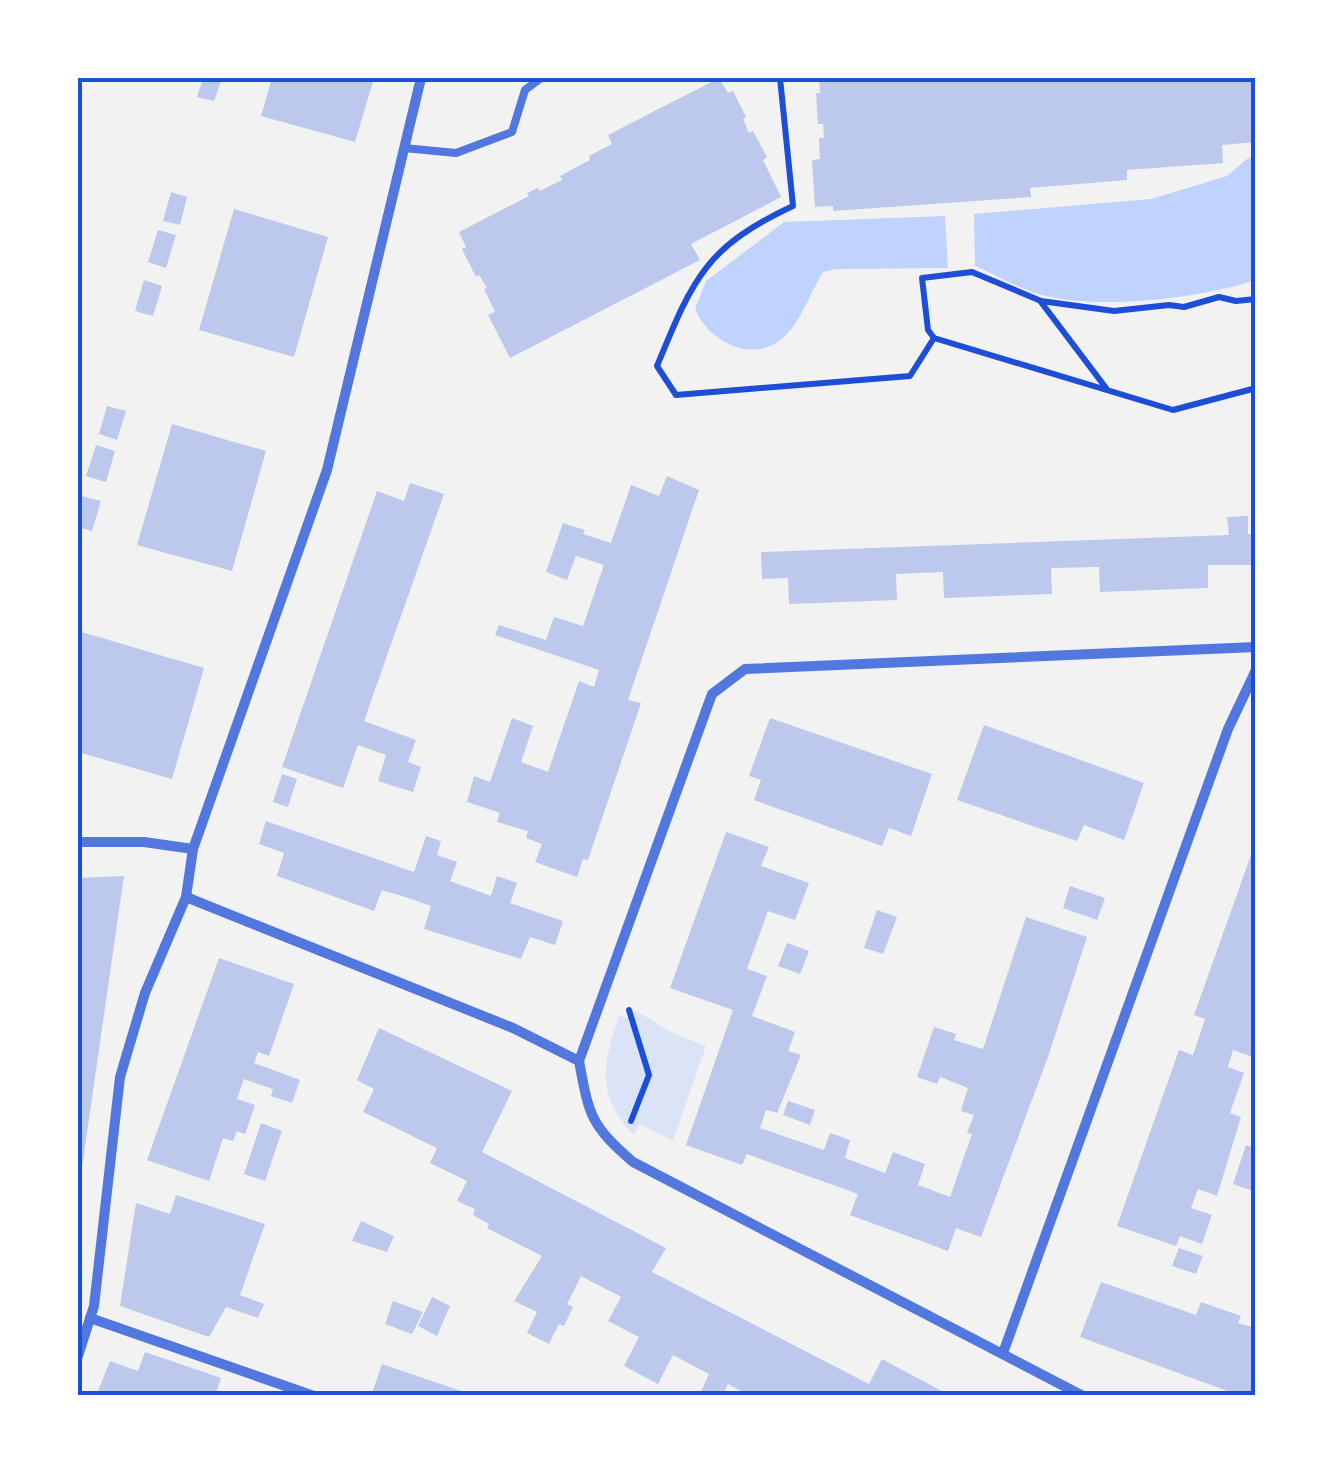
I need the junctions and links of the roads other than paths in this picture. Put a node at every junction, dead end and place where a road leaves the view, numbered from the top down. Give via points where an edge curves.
1 (421, 78) edge
2 (541, 78) edge
3 (404, 148) junction
4 (1256, 646) edge
5 (1256, 670) edge
6 (78, 842) edge
7 (193, 849) junction
8 (186, 897) junction
9 (579, 1061) junction
10 (90, 1318) junction
11 (1003, 1353) junction
12 (78, 1356) edge
13 (314, 1396) edge
14 (1083, 1396) edge

1 - 3 street
2 - 3 lane via 525,90 512,132 456,153
3 - 7 street via 327,470
4 - 9 street via 746,669 712,694
5 - 11 street via 1228,729
6 - 7 street
7 - 8 street
8 - 9 street via 513,1028
8 - 10 street via 144,993 120,1077
9 - 11 street via 588,1113 634,1162
10 - 12 street
10 - 13 street
11 - 14 street

